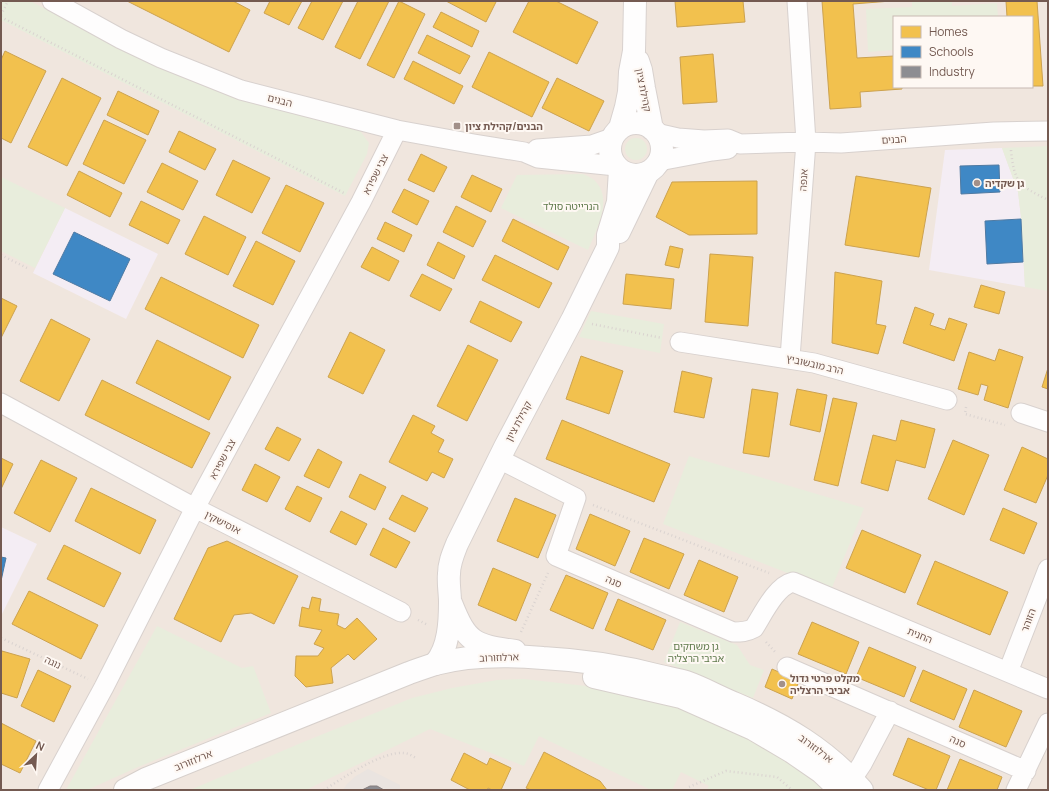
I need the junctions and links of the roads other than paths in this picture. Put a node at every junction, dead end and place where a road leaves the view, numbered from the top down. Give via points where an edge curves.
1 (52, 1) edge
2 (634, 1) edge
3 (797, 1) edge
4 (634, 51) junction
5 (397, 130) junction
6 (654, 131) junction
7 (1048, 131) edge
8 (616, 133) junction
9 (806, 142) junction
10 (740, 144) junction
11 (524, 152) junction
12 (653, 167) junction
13 (618, 168) junction
14 (608, 247) junction
15 (680, 342) road end
16 (790, 358) junction
17 (947, 400) road end
18 (1, 403) edge
19 (1021, 413) road end
20 (1048, 422) edge
21 (499, 459) junction
22 (196, 508) junction
23 (1048, 569) edge
24 (793, 582) joint
25 (450, 602) junction
26 (401, 612) road end
27 (564, 659) junction
28 (435, 664) junction
29 (787, 667) road end
30 (1008, 672) junction
31 (1048, 689) edge
32 (890, 711) junction
33 (1048, 723) edge
34 (1026, 771) junction
35 (852, 786) edge
36 (48, 790) edge
37 (125, 790) edge
38 (157, 790) edge
39 (1016, 790) edge

1 - 5 street, הבנים via 161,58 241,90
2 - 4 main road, קהילת ציון
3 - 9 street, אנפה
4 - 6 main road, קהילת ציון via 642,70
4 - 8 main road, קהילת ציון via 628,99
5 - 11 street, הבנים
5 - 22 street, צבי שפירא via 361,202
6 - 8 main road via 646,125 633,123
6 - 10 street, הבנים via 678,138 728,139
6 - 12 main road via 662,147
7 - 9 street, הבנים via 994,132 841,143
8 - 11 street, הבנים via 592,145
8 - 13 main road via 610,145 610,153
9 - 10 street, הבנים
9 - 16 street, אנפה
10 - 12 street, הבנים via 730,149 712,151
11 - 13 street, הבנים via 538,158
12 - 13 main road via 634,175 626,174
12 - 14 main road, קהילת ציון via 615,241
13 - 14 main road, קהילת ציון via 618,202 608,236
14 - 21 main road, קהילת ציון
15 - 16 street, הרב מובשוביץ
16 - 17 street, הרב מובשוביץ
18 - 22 street, אוסישקין
19 - 20 street
21 - 24 street, סנה via 576,498 556,556 733,632 754,628 779,590
21 - 25 main road, קהילת ציון via 451,560 448,575
22 - 26 street, אוסישקין
22 - 36 street, צבי שפירא
23 - 30 street, הזוהר
24 - 30 street, החנית
25 - 27 main road, קהילת ציון via 459,623 475,642 497,649
25 - 28 main road, קהילת ציון via 443,654
27 - 28 main road, ארלוזורוב via 492,657
27 - 35 main road, ארלוזורוב via 642,671 686,682 768,718 802,737 829,758
28 - 37 main road, ארלוזורוב via 146,779
29 - 32 street, סנה
30 - 31 street, החנית
32 - 34 street, סנה
32 - 35 street
33 - 34 street
34 - 39 street
35 - 38 main road, ארלוזורוב via 821,772 753,730 681,698 579,673 522,669 484,670 440,677

